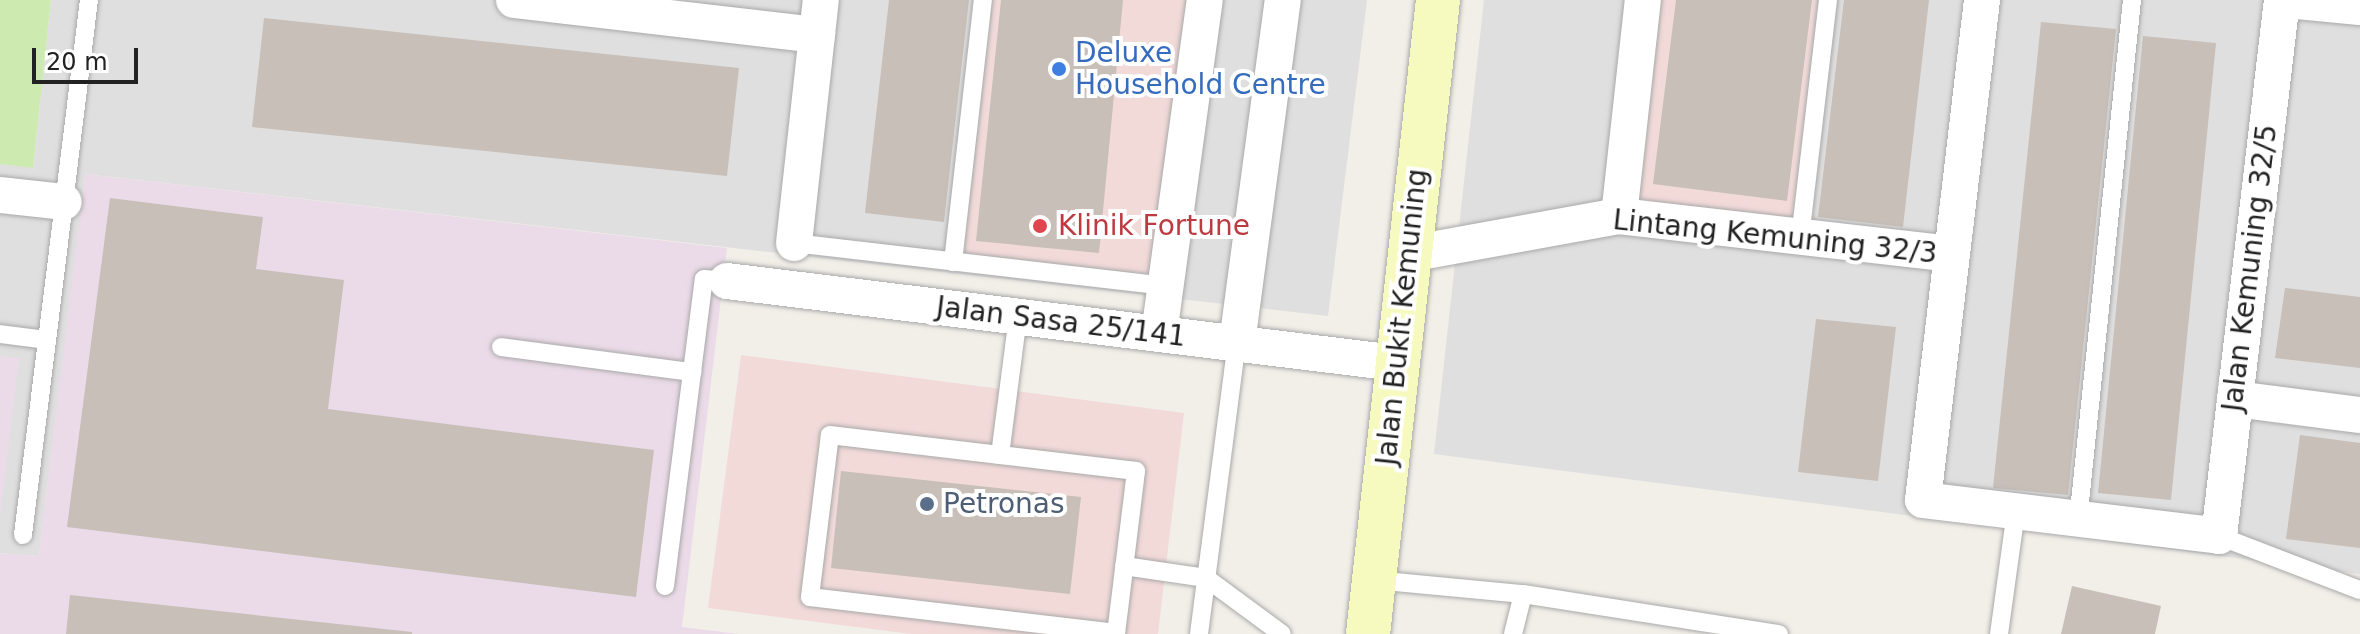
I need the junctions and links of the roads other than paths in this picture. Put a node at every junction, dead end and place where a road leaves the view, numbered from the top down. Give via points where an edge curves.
1 (89, 0) edge
2 (983, 0) edge
3 (1205, 0) edge
4 (1283, 0) edge
5 (1438, 0) edge
6 (1643, 0) edge
7 (1828, 0) edge
8 (1982, 0) edge
9 (2132, 0) edge
10 (2284, 0) edge
11 (535, 1) edge
12 (2360, 7) edge
13 (819, 17) edge
14 (0, 195) edge
15 (64, 202) junction
16 (1619, 216) junction
17 (1800, 238) junction
18 (794, 243) joint
19 (1409, 254) junction
20 (1951, 254) junction
21 (953, 262) junction
22 (727, 281) joint
23 (1166, 286) junction
24 (1018, 317) junction
25 (0, 334) edge
26 (1159, 334) junction
27 (47, 340) junction
28 (1237, 343) junction
29 (501, 347) dead end
30 (1396, 363) junction
31 (692, 372) junction
32 (2235, 399) junction
33 (2360, 415) edge
34 (1000, 455) junction
35 (2016, 512) junction
36 (2078, 521) junction
37 (23, 535) dead end
38 (2219, 536) junction
39 (1124, 566) junction
40 (1206, 578) junction
41 (1374, 580) junction
42 (665, 586) dead end
43 (2360, 590) edge
44 (1523, 594) junction
45 (1199, 634) edge
46 (1282, 634) edge
47 (1368, 634) edge
48 (1513, 634) edge
49 (1779, 634) edge
50 (1999, 634) edge

1 - 15 lane
2 - 21 lane
3 - 23 street
4 - 28 street
5 - 19 main road, Jalan Bukit Kemuning
6 - 16 street
7 - 17 lane
8 - 20 street
9 - 36 lane
10 - 12 street
10 - 32 street, Jalan Kemuning 32/5
11 - 13 street
13 - 18 street
14 - 15 street
15 - 27 lane
16 - 17 street, Lintang Kemuning 32/3
16 - 19 street, Lintang Kemuning 32/3
17 - 20 street, Lintang Kemuning 32/3
18 - 21 lane
19 - 30 main road, Jalan Bukit Kemuning
20 - 35 street via 1923,500
21 - 23 lane
22 - 24 street, Jalan Sasa 25/141
22 - 31 lane via 704,279
23 - 26 street
24 - 26 street, Jalan Sasa 25/141
24 - 34 lane
25 - 27 lane
26 - 28 street, Jalan Sasa 25/141
27 - 37 lane
28 - 30 street, Jalan Sasa 25/141
28 - 40 lane
29 - 31 lane
30 - 41 main road, Jalan Bukit Kemuning
31 - 42 lane
32 - 33 street
32 - 38 street, Jalan Kemuning 32/5
34 - 39 lane via 1136,471
34 - 39 lane via 830,435 810,597 1116,633
35 - 36 street
35 - 50 lane
36 - 38 street
38 - 43 lane
39 - 40 lane
40 - 45 lane
40 - 46 lane
41 - 44 lane
41 - 47 main road, Jalan Bukit Kemuning
44 - 48 lane
44 - 49 lane

